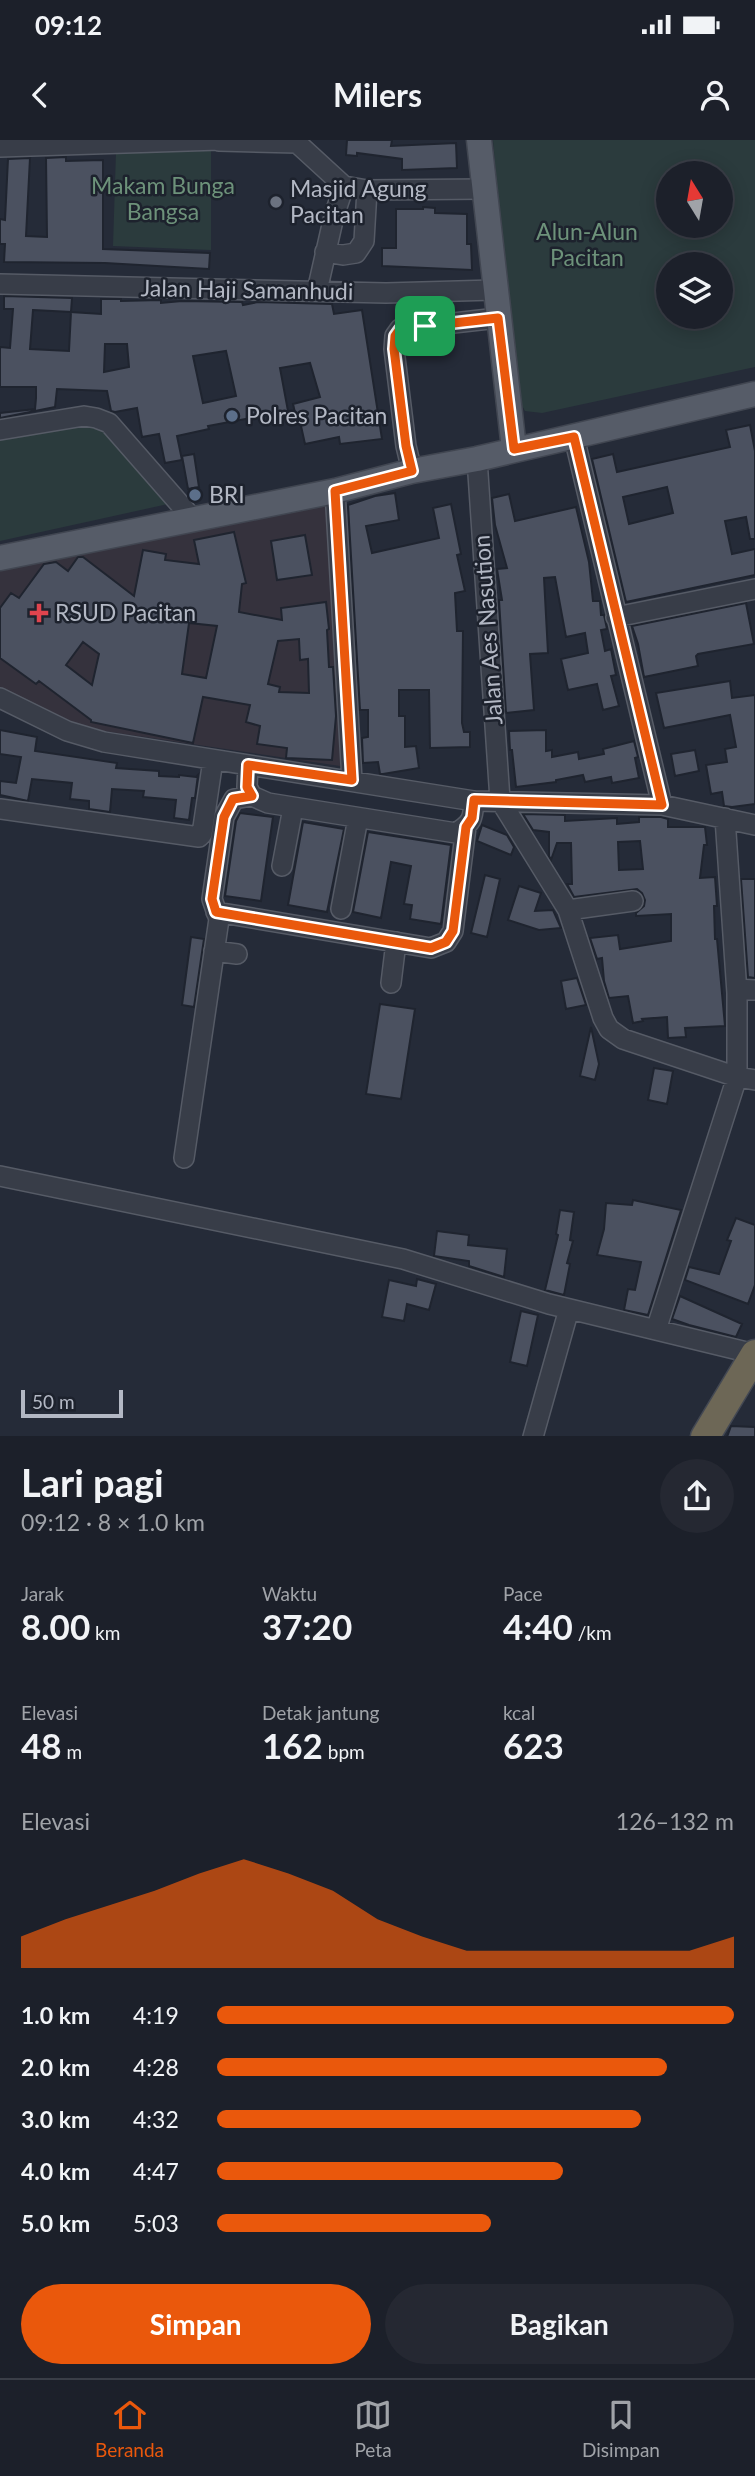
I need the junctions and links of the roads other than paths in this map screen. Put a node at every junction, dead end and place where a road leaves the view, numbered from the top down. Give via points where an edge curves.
1 (479, 140) edge
2 (219, 141) edge
3 (297, 141) edge
4 (0, 147) edge
5 (344, 186) junction
6 (484, 189) junction
7 (367, 190) junction
8 (325, 252) junction
9 (0, 284) edge
10 (494, 290) junction
11 (317, 291) junction
12 (498, 318) junction
13 (755, 394) edge
14 (0, 430) edge
15 (574, 437) junction
16 (514, 449) junction
17 (477, 459) junction
18 (412, 471) junction
19 (335, 491) junction
20 (193, 519) junction
21 (0, 558) edge
22 (755, 589) edge
23 (616, 617) junction
24 (0, 698) edge
25 (213, 760) junction
26 (248, 765) junction
27 (352, 780) junction
28 (252, 796) junction
29 (445, 796) junction
30 (474, 800) junction
31 (500, 800) junction
32 (662, 805) junction
33 (293, 807) junction
34 (0, 809) edge
35 (358, 818) junction
36 (725, 818) junction
37 (755, 825) edge
38 (466, 827) junction
39 (429, 828) junction
40 (282, 866) dead end
41 (633, 901) dead end
42 (341, 909) dead end
43 (568, 910) junction
44 (216, 912) junction
45 (396, 942) junction
46 (214, 951) junction
47 (237, 954) dead end
48 (391, 983) dead end
49 (746, 989) edge
50 (746, 1079) edge
51 (184, 1158) dead end
52 (0, 1176) edge
53 (569, 1309) junction
54 (656, 1330) junction
55 (753, 1361) edge
56 (533, 1436) edge
57 (706, 1436) edge

1 - 6 main road
2 - 3 street
2 - 4 street
3 - 5 street
5 - 7 street
5 - 8 street
6 - 7 street
6 - 10 main road
7 - 8 street via 364,241 356,253
8 - 11 street
9 - 11 street, Jalan Haji Samanhudi
10 - 11 street, Jalan Haji Samanhudi
10 - 12 main road
12 - 16 main road
12 - 18 street via 400,329 395,336
13 - 15 main road
14 - 20 street via 84,416 109,423
15 - 16 main road
15 - 23 street
16 - 17 main road
17 - 18 main road
17 - 31 street, Jalan Aes Nasution
18 - 19 main road
19 - 20 main road
19 - 27 street
20 - 21 main road
22 - 23 street
23 - 32 street
24 - 25 street via 67,731 104,742
25 - 26 street
25 - 34 street via 199,837
26 - 27 street
26 - 28 street via 247,787
27 - 29 street
28 - 33 street
28 - 44 street via 233,799 224,817 212,899
29 - 30 street
29 - 39 street
30 - 31 street
30 - 38 street
31 - 32 street
31 - 43 street
32 - 36 street
33 - 35 street
33 - 40 street
35 - 39 street
35 - 42 street
36 - 37 street
36 - 49 street
38 - 39 street via 456,833
38 - 45 street via 453,931 446,942 431,948
41 - 43 street
43 - 50 street via 609,1029 623,1039
44 - 45 street
44 - 46 street
45 - 48 street
46 - 47 street
46 - 51 street
49 - 50 street
50 - 54 street via 726,1118
52 - 53 street via 403,1259
53 - 54 street
53 - 56 street
54 - 55 street
55 - 57 highway

